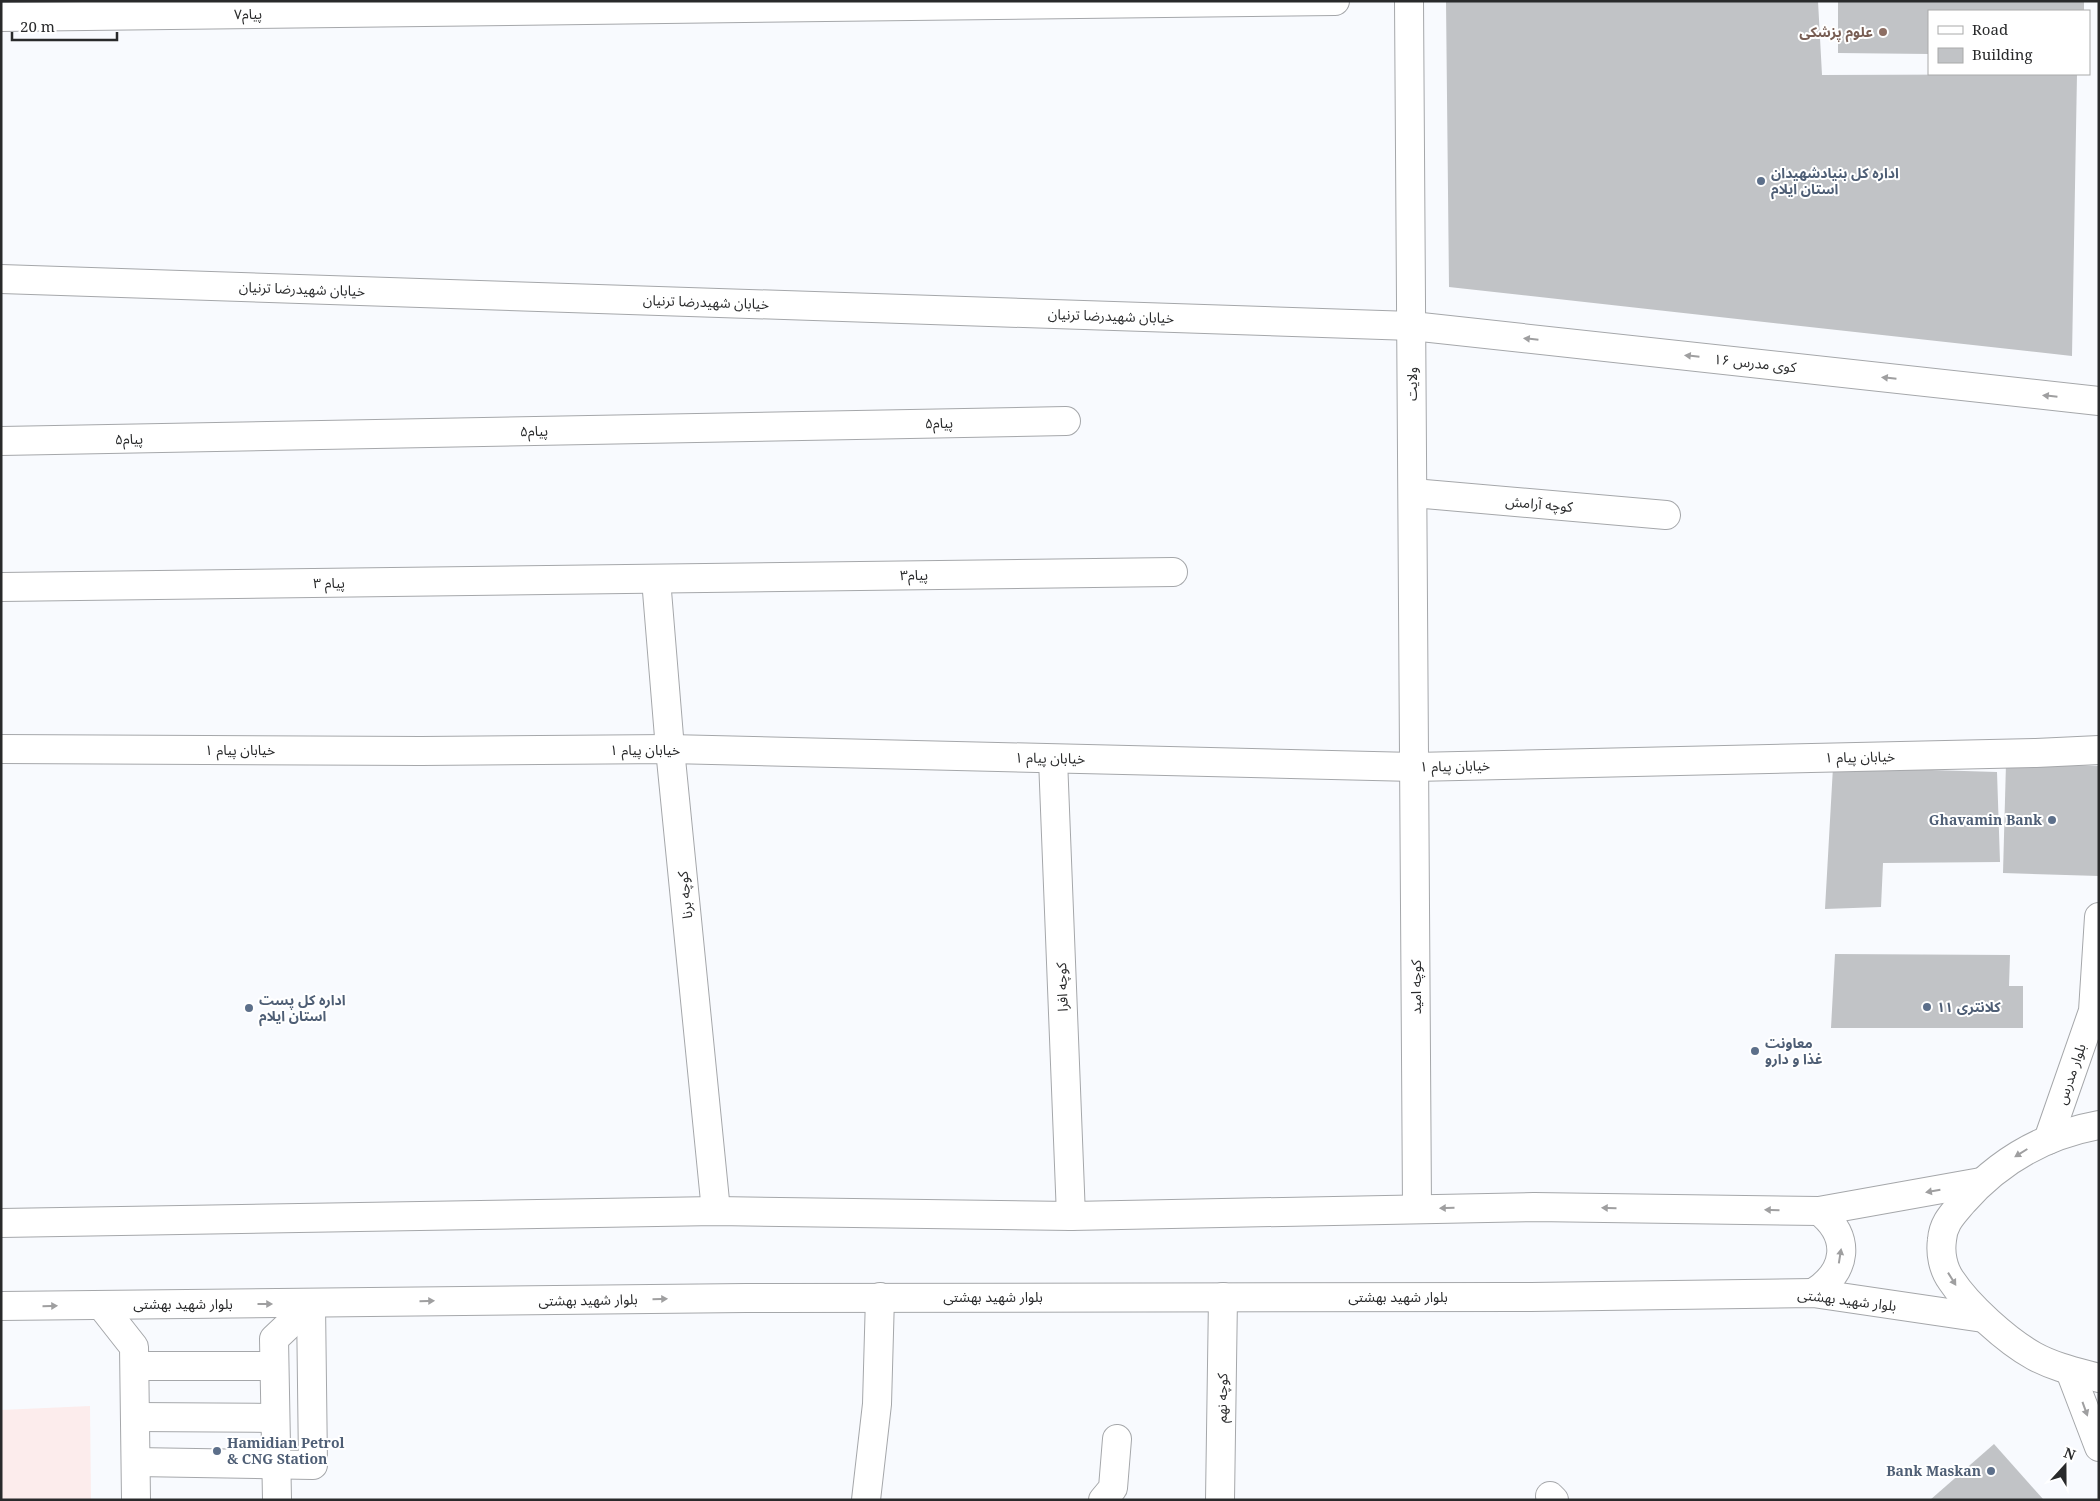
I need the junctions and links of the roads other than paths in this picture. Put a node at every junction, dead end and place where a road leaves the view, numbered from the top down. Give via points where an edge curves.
1 (1335, 1) edge
2 (1409, 1) edge
3 (1, 17) edge
4 (1, 279) edge
5 (1412, 326) junction
6 (2099, 401) edge
7 (1066, 421) dead end
8 (1, 441) edge
9 (1413, 493) junction
10 (1666, 515) dead end
11 (1173, 572) dead end
12 (656, 579) junction
13 (1, 587) edge
14 (1, 749) edge
15 (670, 750) junction
16 (2099, 750) edge
17 (1053, 758) junction
18 (1414, 767) junction
19 (2099, 917) edge
20 (2099, 1125) edge
21 (2048, 1140) junction
22 (1980, 1182) junction
23 (1417, 1208) junction
24 (716, 1211) junction
25 (1819, 1211) junction
26 (1071, 1216) junction
27 (1, 1223) edge
28 (1813, 1293) junction
29 (880, 1297) junction
30 (1223, 1297) junction
31 (310, 1304) junction
32 (101, 1305) junction
33 (1, 1306) edge
34 (1983, 1318) junction
35 (135, 1366) junction
36 (273, 1366) junction
37 (2070, 1371) junction
38 (2099, 1378) edge
39 (136, 1417) junction
40 (274, 1418) junction
41 (1117, 1439) dead end
42 (2099, 1447) edge
43 (136, 1462) junction
44 (276, 1465) junction
45 (136, 1500) edge
46 (277, 1500) edge
47 (866, 1500) edge
48 (1103, 1500) edge
49 (1220, 1500) edge

1 - 3 street, پیام۷
2 - 5 street, ولایت
4 - 5 street, خیابان شهیدرضا ترنیان
6 -> 5 street, کوی مدرس ۱۶
5 - 9 street, ولایت
7 - 8 street, پیام۵
9 - 10 street, کوچه آرامش
9 - 18 street, ولایت
11 - 12 street, پیام۳
12 - 13 street, پیام ۳
12 - 15 street, کوچه برنا
14 - 15 street, خیابان پیام ۱
15 - 17 street, خیابان پیام ۱
15 - 24 street, کوچه برنا
16 - 18 street, خیابان پیام ۱
17 - 18 street, خیابان پیام ۱
17 - 26 street, کوچه افرا
18 - 23 street, کوچه امید
19 - 21 street, بلوار مدرس via 2093,1011
20 - 21 street via 2070,1130
21 -> 22 street via 2022,1151
22 -> 25 street
22 -> 34 street via 1946,1221 1941,1240 1942,1261 1950,1280
25 -> 23 street
23 - 26 street
24 - 26 street
24 - 27 street
28 -> 25 street via 1836,1273 1841,1258 1842,1244 1837,1231
28 - 30 street, بلوار شهید بهشتی
28 - 34 street, بلوار شهید بهشتی
29 - 30 street, بلوار شهید بهشتی
31 -> 29 street, بلوار شهید بهشتی
29 - 47 street via 876,1404
30 - 49 street, کوچه نهم
32 -> 31 street, بلوار شهید بهشتی
31 - 36 street via 274,1339
31 - 44 street via 313,1465
33 -> 32 street, بلوار شهید بهشتی
32 - 35 street via 134,1347
34 - 37 street via 2034,1356
35 - 36 street
35 - 39 street
36 - 40 street
37 - 38 street
37 -> 42 street
39 - 40 street
39 - 43 street
40 - 44 street
41 - 48 street via 1113,1488
43 - 44 street
43 - 45 street
44 - 46 street

